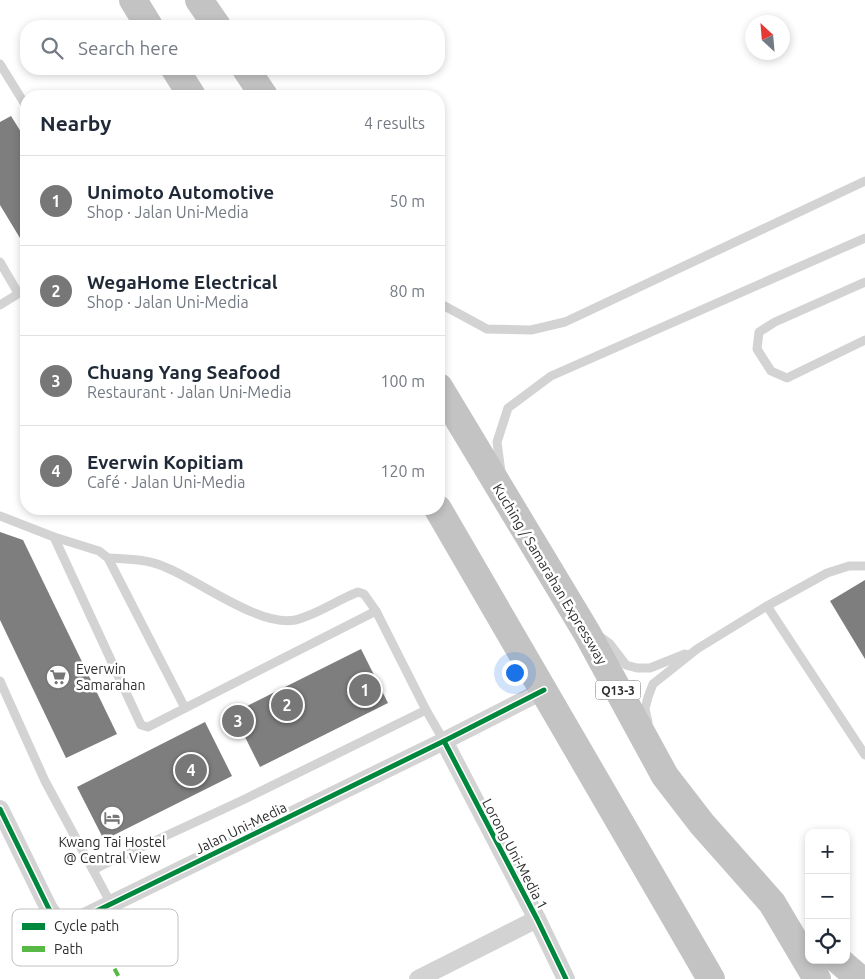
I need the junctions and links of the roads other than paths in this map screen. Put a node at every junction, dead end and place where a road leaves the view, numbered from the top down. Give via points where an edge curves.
1 (133, 0) edge
2 (199, 0) edge
3 (145, 20) edge
4 (213, 20) edge
5 (0, 64) edge
6 (179, 75) edge
7 (250, 75) edge
8 (188, 90) edge
9 (260, 90) edge
10 (20, 96) edge
11 (865, 181) edge
12 (865, 238) edge
13 (0, 262) edge
14 (865, 282) edge
15 (20, 288) edge
16 (20, 292) edge
17 (0, 305) edge
18 (445, 306) edge
19 (865, 340) edge
20 (445, 397) edge
21 (504, 495) junction
22 (442, 515) edge
23 (0, 516) edge
24 (54, 537) junction
25 (108, 558) junction
26 (865, 566) edge
27 (767, 606) junction
28 (376, 611) junction
29 (587, 633) junction
30 (697, 649) junction
31 (0, 681) edge
32 (544, 690) junction
33 (185, 708) junction
34 (426, 710) junction
35 (444, 741) junction
36 (864, 752) edge
37 (665, 776) junction
38 (0, 809) edge
39 (94, 870) junction
40 (772, 903) junction
41 (111, 904) junction
42 (49, 909) edge
43 (101, 909) edge
44 (537, 919) junction
45 (805, 932) edge
46 (843, 964) edge
47 (418, 979) edge
48 (566, 979) edge
49 (711, 979) edge
50 (817, 979) edge
51 (860, 979) edge

1 - 3 highway
2 - 4 highway
5 - 10 lane
6 - 8 highway
7 - 9 highway
11 - 18 lane via 565,322 531,330 487,329
12 - 21 lane via 551,376 508,408 497,442
13 - 15 lane
14 - 19 lane via 775,322 759,332 757,349 771,371 788,378
16 - 17 lane
20 - 21 highway, Kuching / Samarahan Expressway / Q13-3
21 - 29 highway, Kuching / Samarahan Expressway / Q13-3
22 - 32 highway
23 - 24 lane
24 - 25 lane via 99,551
24 - 33 lane via 141,725 148,727
25 - 28 lane via 142,560 164,566 216,595 268,618 294,620 358,592 364,594
25 - 33 lane
26 - 27 lane via 849,566 826,573
27 - 30 lane
27 - 36 lane
28 - 33 lane
28 - 34 lane
29 - 30 lane via 599,636 610,644 626,665 637,668 650,668
29 - 37 highway, Kuching / Samarahan Expressway / Q13-3
30 - 37 lane via 653,684 648,696 647,720 660,750
31 - 39 lane via 45,781
32 - 35 street, Jalan Uni-Media
32 - 49 highway
34 - 35 lane
34 - 39 lane
35 - 41 street, Jalan Uni-Media
35 - 44 street, Lorong Uni-Media 1
37 - 40 highway, Kuching / Samarahan Expressway / Q13-3 via 702,824
38 - 42 street, Jalan Uni-Media
39 - 41 lane
40 - 45 highway
40 - 50 highway, Kuching / Samarahan Expressway / Q13-3
41 - 43 street, Jalan Uni-Media
44 - 47 street
44 - 48 street, Lorong Uni-Media 1
46 - 51 highway

